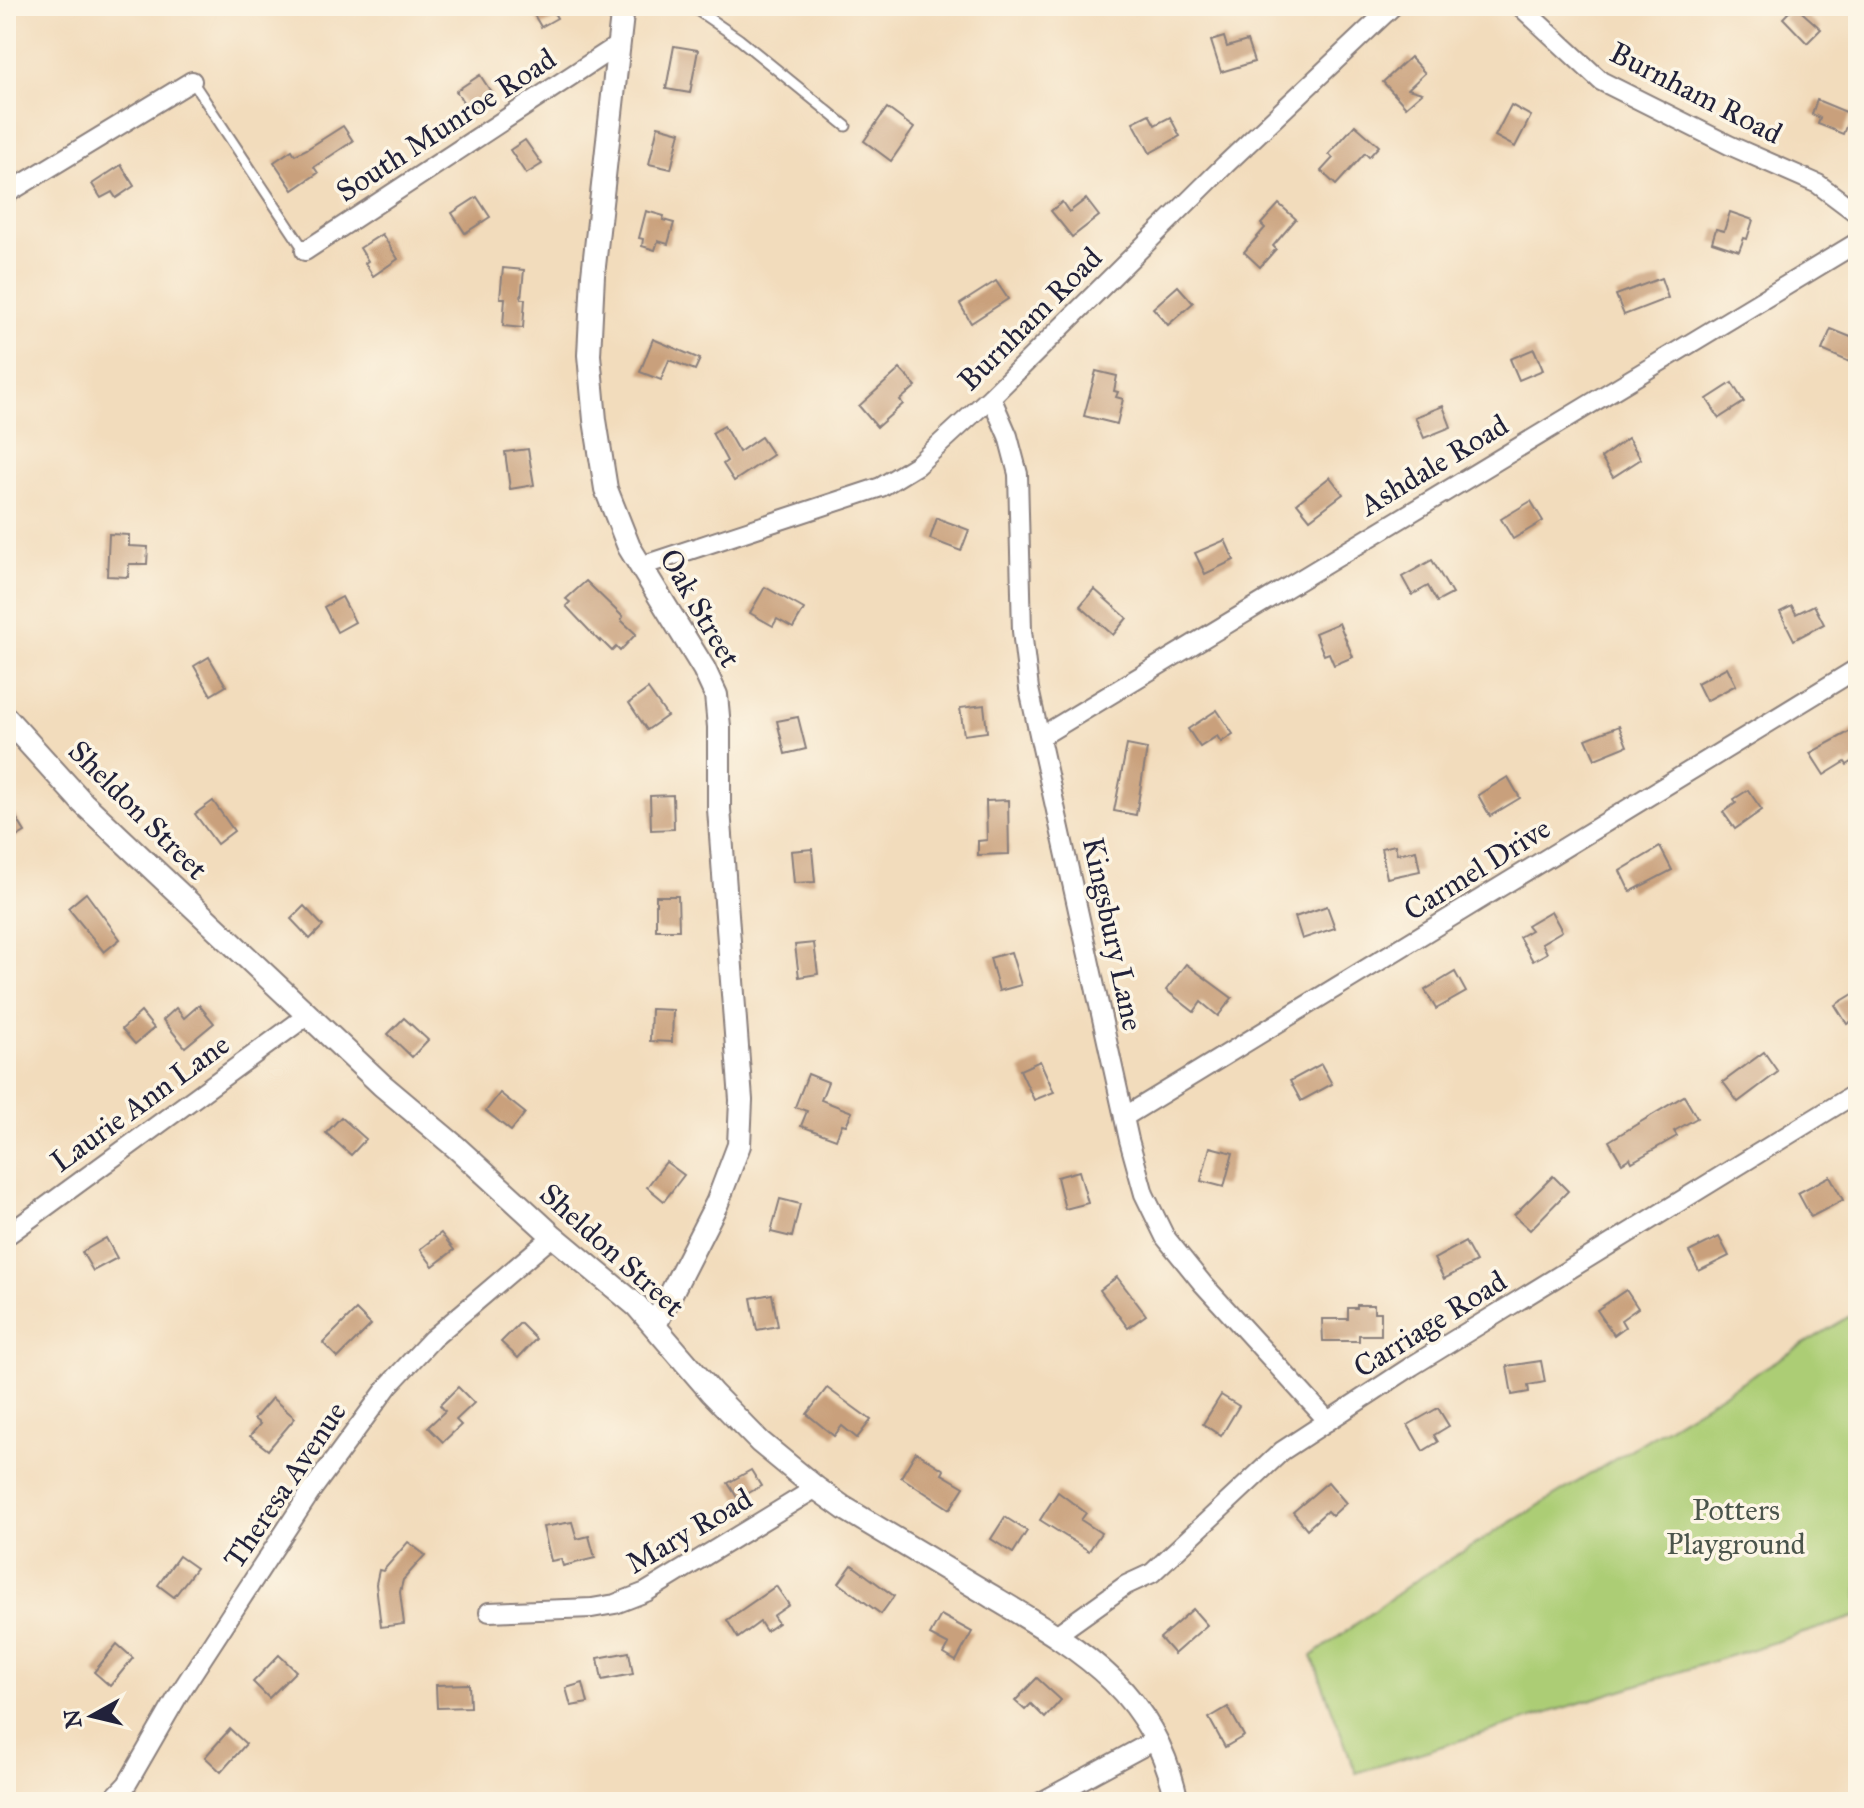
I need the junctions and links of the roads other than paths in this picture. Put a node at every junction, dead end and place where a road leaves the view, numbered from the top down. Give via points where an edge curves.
1 (623, 6) edge
2 (691, 6) edge
3 (1393, 6) edge
4 (1520, 6) edge
5 (618, 45) junction
6 (192, 81) joint
7 (846, 126) dead end
8 (6, 194) edge
9 (1858, 214) edge
10 (1858, 242) edge
11 (305, 251) joint
12 (991, 397) junction
13 (641, 566) junction
14 (1858, 668) edge
15 (6, 718) edge
16 (1040, 737) junction
17 (308, 1015) junction
18 (1858, 1092) edge
19 (1124, 1117) junction
20 (6, 1236) edge
21 (553, 1236) junction
22 (655, 1325) junction
23 (1328, 1421) junction
24 (816, 1488) junction
25 (489, 1612) dead end
26 (1056, 1635) junction
27 (1157, 1739) junction
28 (110, 1802) edge
29 (1041, 1802) edge
30 (1177, 1802) edge

1 - 5 street, Oak Street
2 - 7 lane
3 - 12 street, Burnham Road
4 - 9 street, Burnham Road via 1601,81 1818,184
5 - 11 street, South Munroe Road
5 - 13 street, Oak Street via 589,355 606,489
6 - 8 street
6 - 11 lane
10 - 16 street, Ashdale Road
12 - 13 street, Burnham Road via 917,465 881,487
12 - 16 street, Kingsbury Lane via 1018,474 1022,631
13 - 22 street, Oak Street via 716,695 719,809 741,1100 739,1145 723,1189
14 - 19 street, Carmel Drive
15 - 17 street, Sheldon Street via 83,803
16 - 19 street, Kingsbury Lane
17 - 20 street, Laurie Ann Lane
17 - 21 street, Sheldon Street
18 - 23 street, Carriage Road
19 - 23 street, Kingsbury Lane via 1144,1194 1165,1237
21 - 22 street, Sheldon Street
21 - 28 street, Theresa Avenue via 432,1339 389,1385 312,1490 127,1784
22 - 24 street, Sheldon Street via 760,1442
23 - 26 street, Carriage Road via 1282,1451 1152,1573 1126,1585
24 - 25 street, Mary Road via 646,1592 615,1604
24 - 26 street, Sheldon Street
26 - 27 street, Sheldon Street via 1110,1676
27 - 29 street
27 - 30 street, Sheldon Street

